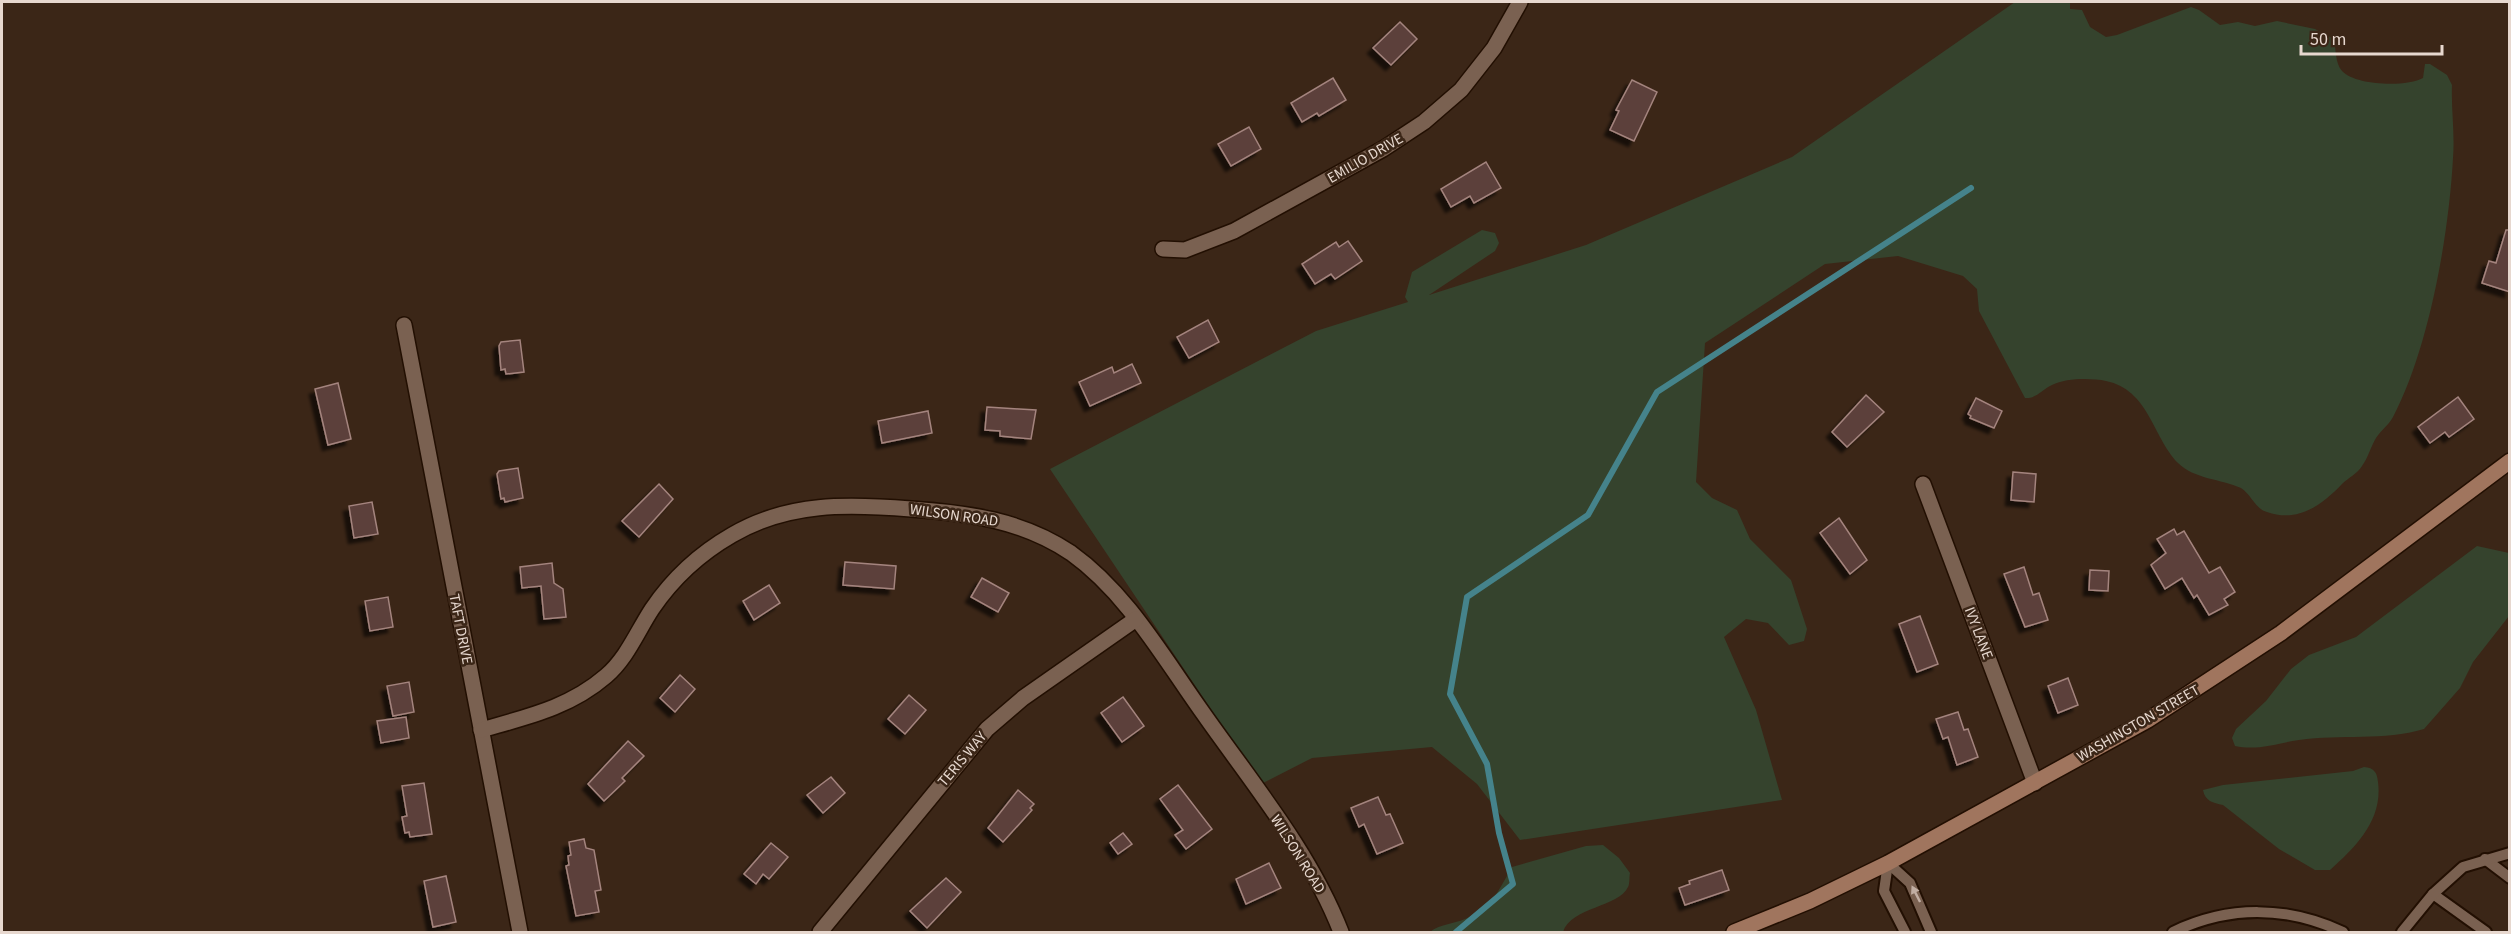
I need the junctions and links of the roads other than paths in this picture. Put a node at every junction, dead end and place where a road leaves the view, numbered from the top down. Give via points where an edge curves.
1 (1520, 2) edge
2 (1163, 249) dead end
3 (404, 325) dead end
4 (2510, 461) edge
5 (1923, 484) dead end
6 (1136, 619) junction
7 (481, 730) junction
8 (2035, 783) junction
9 (2510, 853) edge
10 (2485, 859) junction
11 (1888, 863) junction
12 (2510, 878) edge
13 (2433, 894) junction
14 (519, 933) edge
15 (820, 933) edge
16 (1341, 933) edge
17 (1734, 933) edge
18 (1905, 933) edge
19 (1932, 933) edge
20 (2173, 933) edge
21 (2343, 933) edge
22 (2402, 933) edge
23 (2486, 933) edge

1 - 2 street, EMILIO DRIVE via 1494,48 1461,90 1424,122 1383,149 1234,231 1185,250
3 - 7 street, TAFT DRIVE
4 - 8 main road, WASHINGTON STREET via 2319,606 2220,675
5 - 8 street, IVY LANE
6 - 7 street, WILSON ROAD via 1086,565 1048,540 1006,522 958,512 849,504 822,506 753,523 709,549 666,590 609,674 565,704
6 - 15 street, TERIS WAY via 1023,698 987,729
6 - 16 street, WILSON ROAD via 1290,837
7 - 14 street, TAFT DRIVE
8 - 11 main road, WASHINGTON STREET
9 - 10 lane
10 - 12 lane
10 - 13 lane via 2463,867
11 - 17 main road, WASHINGTON STREET
11 - 18 lane via 1884,891
19 -> 11 lane via 1910,883
13 - 22 lane
13 - 23 lane
20 - 21 lane via 2211,917 2249,911 2311,918

